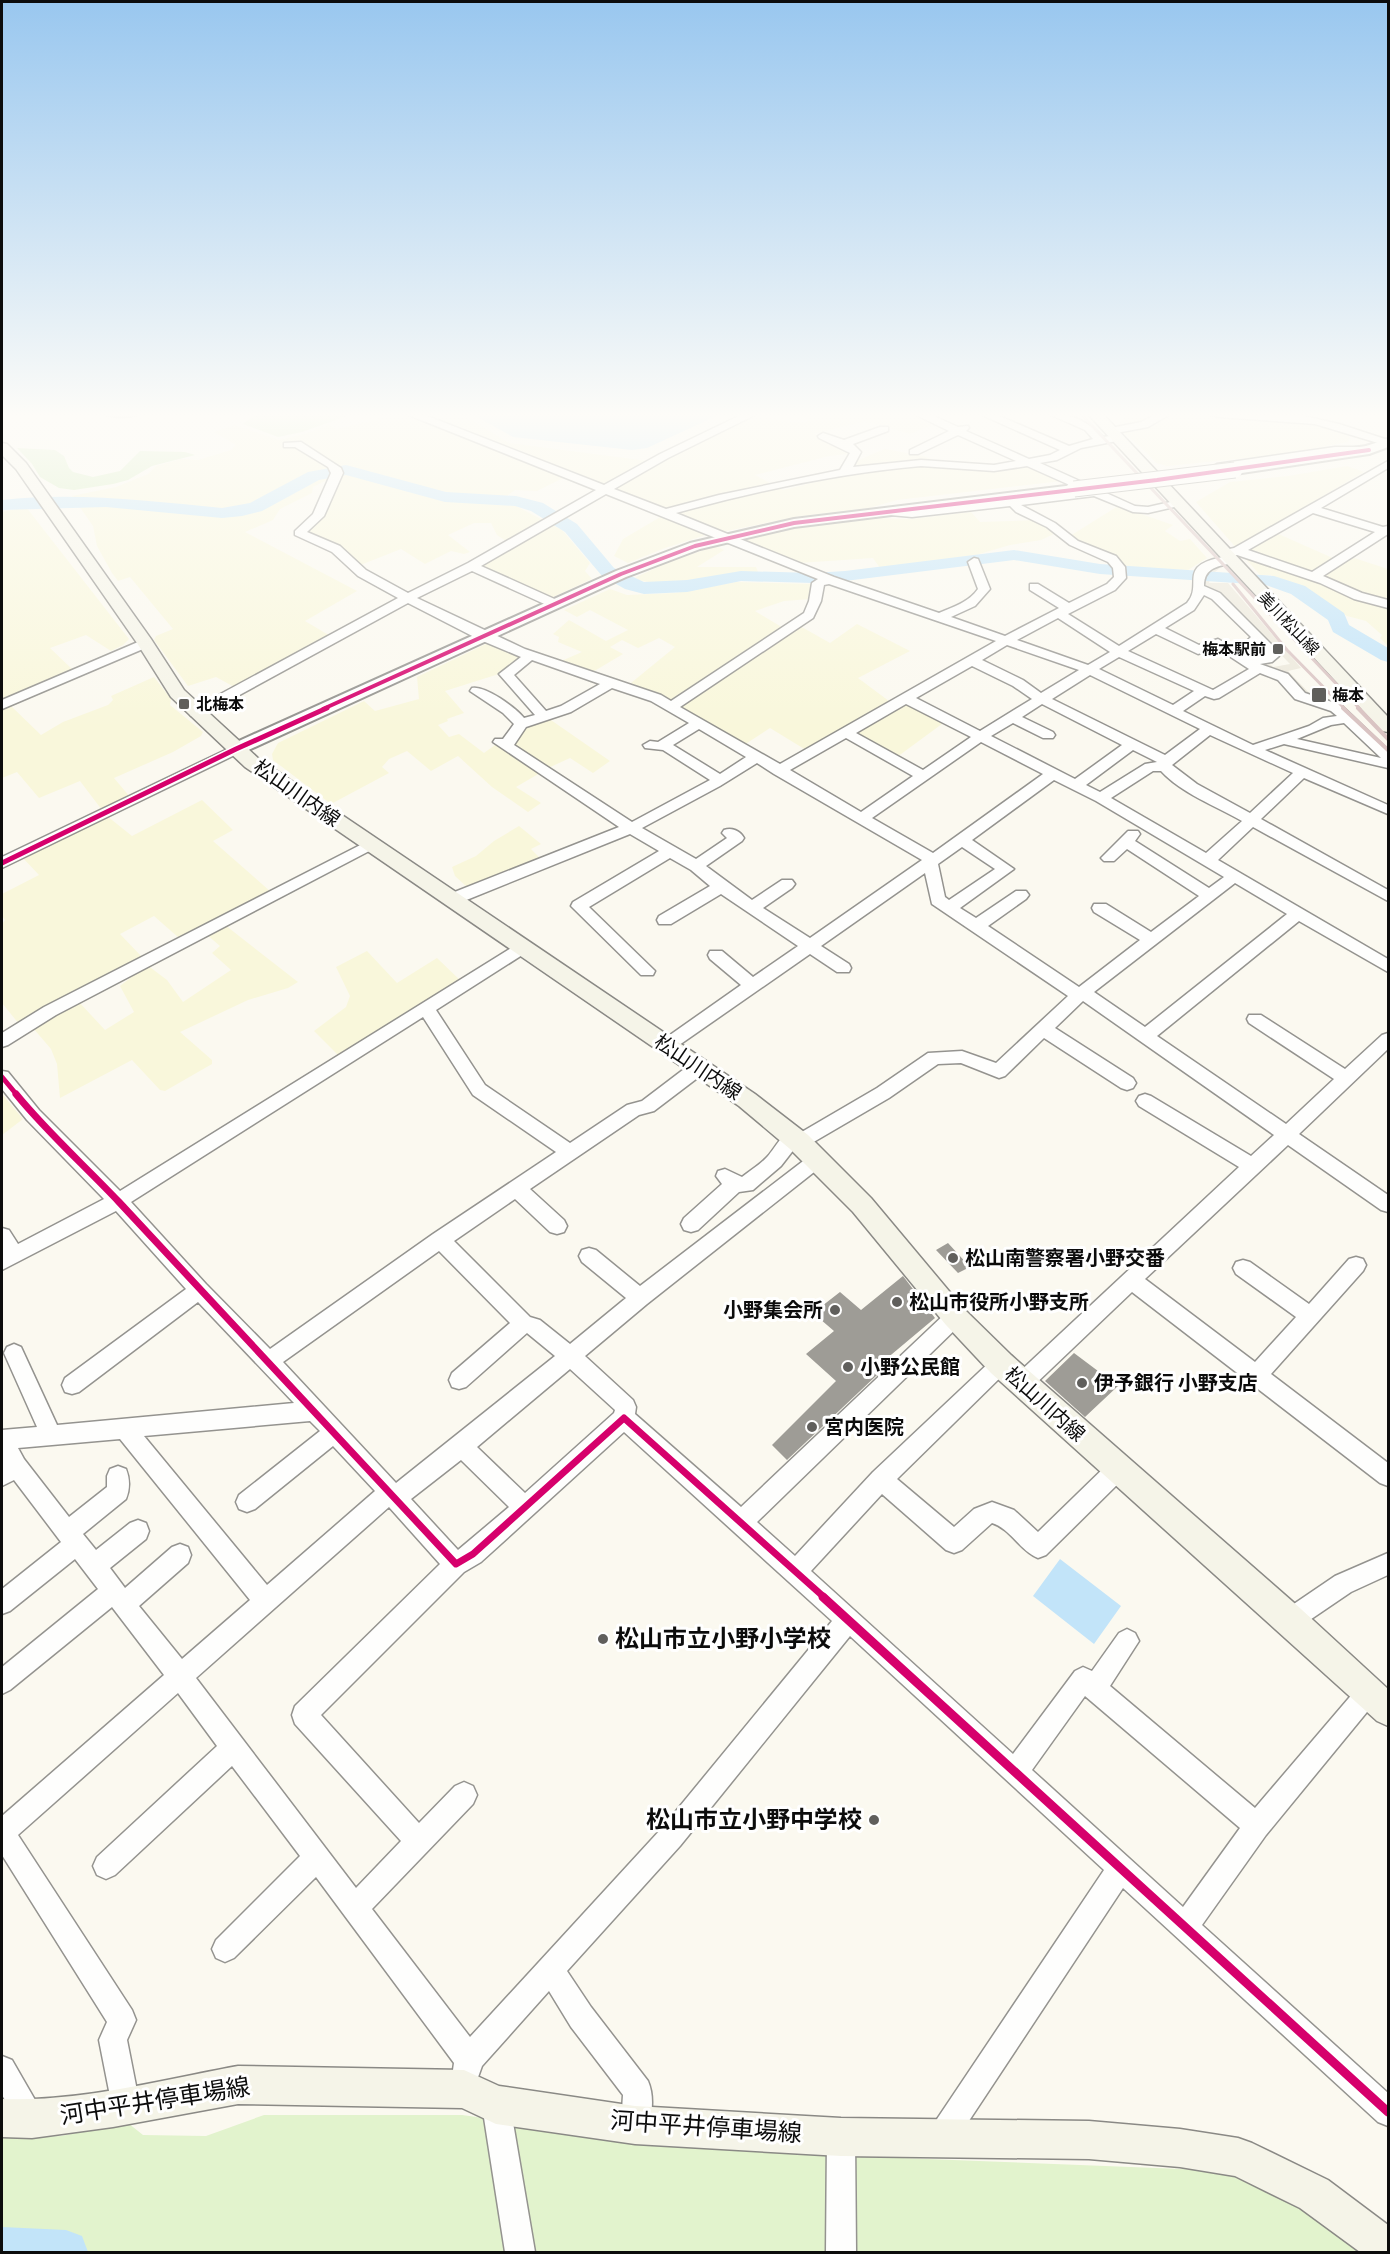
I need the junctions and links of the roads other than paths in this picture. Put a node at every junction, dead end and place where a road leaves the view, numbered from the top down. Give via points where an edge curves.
1 (57, 517) edge
2 (317, 517) edge
3 (556, 517) edge
4 (675, 517) edge
5 (841, 517) edge
6 (1035, 517) edge
7 (1192, 517) edge
8 (1297, 517) edge
9 (1343, 517) edge
10 (1386, 530) edge
11 (725, 537) junction
12 (1231, 555) junction
13 (974, 562) dead end
14 (472, 566) junction
15 (1314, 576) junction
16 (825, 578) junction
17 (1199, 580) junction
18 (1034, 587) dead end
19 (410, 597) junction
20 (555, 604) junction
21 (1389, 604) edge
22 (1063, 610) junction
23 (938, 618) junction
24 (1156, 629) junction
25 (483, 636) junction
26 (1257, 638) dead end
27 (1006, 642) junction
28 (145, 643) junction
29 (1119, 652) junction
30 (531, 655) junction
31 (973, 661) junction
32 (1259, 668) junction
33 (1091, 670) junction
34 (611, 683) junction
35 (1204, 690) junction
36 (477, 691) dead end
37 (907, 699) junction
38 (1043, 700) junction
39 (2, 705) edge
40 (672, 706) junction
41 (1174, 711) junction
42 (196, 713) junction
43 (543, 716) junction
44 (1012, 717) junction
45 (1348, 720) junction
46 (1385, 720) edge
47 (699, 723) junction
48 (521, 724) junction
49 (1209, 729) junction
50 (845, 732) junction
51 (1048, 735) dead end
52 (980, 736) junction
53 (1284, 739) junction
54 (1132, 744) junction
55 (650, 745) dead end
56 (664, 745) junction
57 (236, 749) junction
58 (1252, 750) junction
59 (756, 757) junction
60 (1389, 757) edge
61 (1165, 763) junction
62 (1389, 764) edge
63 (779, 771) junction
64 (1053, 773) junction
65 (1302, 773) junction
66 (923, 776) junction
67 (720, 780) junction
68 (1076, 785) junction
69 (1101, 798) junction
70 (1389, 810) edge
71 (862, 818) junction
72 (1251, 820) junction
73 (1146, 824) junction
74 (632, 828) junction
75 (729, 833) dead end
76 (961, 839) junction
77 (1125, 841) junction
78 (370, 845) junction
79 (670, 850) junction
80 (1109, 858) dead end
81 (931, 860) junction
82 (1208, 860) junction
83 (2, 863) edge
84 (696, 866) junction
85 (1235, 876) junction
86 (787, 884) dead end
87 (721, 887) junction
88 (1021, 895) dead end
89 (1210, 896) junction
90 (1389, 896) edge
91 (453, 899) junction
92 (753, 907) junction
93 (950, 908) junction
94 (1100, 908) dead end
95 (1298, 913) junction
96 (665, 920) dead end
97 (976, 926) junction
98 (1151, 940) junction
99 (810, 947) junction
100 (521, 948) junction
101 (716, 955) dead end
102 (1389, 966) edge
103 (843, 968) dead end
104 (647, 971) dead end
105 (753, 986) junction
106 (1081, 994) junction
107 (426, 1008) junction
108 (1255, 1019) dead end
109 (1042, 1028) junction
110 (1144, 1036) junction
111 (1389, 1039) edge
112 (2, 1041) edge
113 (666, 1046) junction
114 (698, 1068) junction
115 (2, 1077) edge
116 (1346, 1078) junction
117 (1127, 1083) dead end
118 (1145, 1101) dead end
119 (1285, 1135) junction
120 (797, 1140) junction
121 (570, 1152) junction
122 (817, 1160) junction
123 (1254, 1167) junction
124 (518, 1189) junction
125 (118, 1201) junction
126 (1389, 1205) edge
127 (691, 1224) dead end
128 (556, 1226) dead end
129 (2, 1236) edge
130 (440, 1240) junction
131 (589, 1256) dead end
132 (8, 1258) edge
133 (1356, 1265) dead end
134 (1243, 1268) dead end
135 (1133, 1281) junction
136 (199, 1290) junction
137 (640, 1298) junction
138 (955, 1317) junction
139 (1310, 1317) junction
140 (524, 1324) junction
141 (15, 1353) dead end
142 (570, 1356) junction
143 (269, 1361) junction
144 (1001, 1364) junction
145 (1257, 1375) junction
146 (459, 1380) dead end
147 (1022, 1383) junction
148 (72, 1385) dead end
149 (313, 1411) junction
150 (624, 1418) junction
151 (124, 1428) junction
152 (333, 1433) junction
153 (51, 1436) junction
154 (2, 1440) edge
155 (462, 1446) junction
156 (1118, 1469) junction
157 (9, 1471) edge
158 (1388, 1474) edge
159 (118, 1476) dead end
160 (881, 1479) junction
161 (393, 1495) junction
162 (247, 1502) dead end
163 (525, 1508) junction
164 (741, 1522) junction
165 (138, 1531) dead end
166 (72, 1538) junction
167 (180, 1556) dead end
168 (456, 1564) junction
169 (1389, 1564) edge
170 (93, 1567) junction
171 (795, 1572) junction
172 (118, 1599) junction
173 (266, 1601) junction
174 (2, 1603) edge
175 (848, 1620) junction
176 (1290, 1620) junction
177 (1127, 1641) dead end
178 (179, 1675) junction
179 (2, 1682) edge
180 (1095, 1688) junction
181 (1368, 1693) junction
182 (1389, 1710) edge
183 (233, 1748) junction
184 (1016, 1771) junction
185 (464, 1795) dead end
186 (1257, 1826) junction
187 (2, 1833) edge
188 (419, 1842) junction
189 (317, 1858) junction
190 (106, 1866) dead end
191 (1121, 1867) junction
192 (355, 1908) junction
193 (1185, 1927) junction
194 (225, 1949) dead end
195 (550, 1969) junction
196 (2, 2070) edge
197 (481, 2091) junction
198 (126, 2106) junction
199 (1389, 2112) edge
200 (17, 2119) edge
201 (635, 2125) junction
202 (941, 2138) junction
203 (842, 2148) junction
204 (1389, 2252) edge
205 (520, 2253) edge
206 (840, 2253) edge

1 - 28 main road, 松山川内線
2 - 19 street via 299,533 336,549 362,573
3 - 14 street
4 - 11 street
5 - 11 street
6 - 22 street via 1074,543 1112,559 1120,571 1111,587
7 - 12 main road, 美川松山線
8 - 12 street
9 - 10 street
10 - 15 street
11 - 16 street
11 - 20 street via 668,554
12 - 15 street
12 - 17 street via 1211,564
12 - 46 main road, 美川松山線
13 - 23 street via 984,589 981,595
14 - 19 street
14 - 20 street
15 - 21 street via 1358,596
16 - 23 street
16 - 40 street via 818,583 809,615
17 - 24 street via 1194,603
17 - 26 street
18 - 22 street
19 - 25 street
19 - 42 street
20 - 25 street
22 - 27 street
22 - 29 street
23 - 27 street
24 - 29 street
24 - 32 street via 1197,650 1218,643
25 - 30 street
25 - 57 street
27 - 31 street
27 - 33 street
28 - 39 street
28 - 42 main road, 松山川内線 via 177,693
29 - 33 street
29 - 35 street
30 - 34 street
30 - 43 street via 506,674
31 - 37 street
31 - 38 street
32 - 35 street via 1214,694
32 - 45 street via 1283,677 1300,696 1336,708
33 - 38 street
33 - 41 street
34 - 40 street
34 - 43 street via 566,709
35 - 41 street
36 - 48 street
37 - 50 street
37 - 52 street
38 - 44 street
38 - 54 street
40 - 47 street
41 - 49 street
42 - 57 main road, 松山川内線
43 - 48 street
44 - 51 street
44 - 52 street
45 - 46 street
45 - 53 street via 1328,721
45 - 60 street
47 - 56 street
47 - 59 street
48 - 74 street via 503,745
49 - 58 street
49 - 61 street
50 - 63 street
50 - 66 street
52 - 64 street
52 - 66 street
53 - 58 street
53 - 62 street
54 - 61 street
54 - 68 street
55 - 56 street
56 - 67 street
57 - 78 main road, 松山川内線
57 - 83 street
58 - 65 street
59 - 63 street
59 - 67 street
61 - 69 street via 1150,767
61 - 72 street via 1173,775
63 - 71 street
64 - 68 street
64 - 76 street
65 - 70 street
65 - 72 street
66 - 71 street
67 - 74 street
68 - 69 street
69 - 73 street
71 - 81 street
72 - 82 street
72 - 90 street
73 - 77 street
73 - 82 street
74 - 79 street
74 - 91 street
75 - 84 street via 737,838
76 - 81 street
76 - 93 street via 1006,869
77 - 80 street
77 - 89 street
78 - 91 main road, 松山川内線
78 - 112 street via 50,1011
79 - 84 street
79 - 104 street via 579,906
81 - 93 street via 938,900
81 - 99 street
82 - 85 street
84 - 87 street
85 - 89 street
85 - 95 street
86 - 92 street
87 - 92 street
87 - 96 street
88 - 97 street
89 - 98 street
91 - 100 main road, 松山川内線
92 - 99 street
93 - 97 street
94 - 98 street
95 - 102 street
95 - 110 street
97 - 106 street
98 - 106 street
99 - 103 street
99 - 105 street
100 - 107 street
100 - 113 main road, 松山川内線
101 - 105 street
105 - 113 street
106 - 109 street
106 - 110 street
107 - 121 street via 478,1090
107 - 125 street
108 - 116 street
109 - 117 street
109 - 120 street via 999,1071 962,1057 934,1058
110 - 119 street
111 - 116 street
113 - 114 main road, 松山川内線
114 - 120 main road, 松山川内線
114 - 121 street via 648,1106 633,1110
115 - 125 street via 33,1115
116 - 119 street
118 - 123 street
119 - 123 street
119 - 126 street
120 - 122 main road, 松山川内線
120 - 127 street via 785,1146 775,1161 746,1185 730,1180
121 - 124 street
122 - 137 street
122 - 138 main road, 松山川内線 via 862,1205
123 - 135 street
124 - 128 street
124 - 130 street
125 - 132 street
125 - 136 street
129 - 132 street
130 - 140 street
130 - 143 street
131 - 137 street
133 - 139 street
134 - 139 street
135 - 145 street
135 - 147 street
136 - 143 street
136 - 148 street
137 - 142 street
138 - 144 main road, 松山川内線
138 - 164 street
139 - 145 street
140 - 142 street
140 - 146 street
141 - 153 street
142 - 150 street via 626,1407
142 - 155 street
143 - 149 street
144 - 147 main road, 松山川内線
144 - 160 street
145 - 158 street
147 - 156 main road, 松山川内線
149 - 151 street
149 - 152 street
150 - 163 street
150 - 164 street
151 - 153 street
151 - 173 street
152 - 161 street
152 - 162 street
153 - 154 street
154 - 157 street
155 - 161 street
155 - 163 street
156 - 160 street via 1038,1547 996,1511 988,1512 954,1542
156 - 176 main road, 松山川内線
157 - 166 street
159 - 166 street via 118,1492
160 - 171 street
161 - 168 street
161 - 173 street
163 - 168 street
164 - 171 street
165 - 170 street
166 - 170 street
166 - 174 street
167 - 172 street
168 - 188 street via 304,1715
169 - 176 street via 1343,1584
170 - 172 street
171 - 175 street
172 - 178 street
172 - 179 street
173 - 178 street
175 - 184 street
175 - 195 street via 671,1837
176 - 181 main road, 松山川内線
177 - 180 street
178 - 183 street
178 - 187 street
180 - 184 street via 1083,1679
180 - 186 street
181 - 182 main road, 松山川内線
181 - 186 street
183 - 189 street
183 - 190 street
184 - 191 street
185 - 188 street
186 - 193 street
187 - 198 street via 122,2020 113,2040
188 - 192 street
189 - 192 street
189 - 194 street
191 - 193 street
191 - 202 street
192 - 197 street
193 - 199 street
195 - 197 street
195 - 201 street via 638,2091
196 - 200 street
197 - 198 main road, 河中平井停車場線 via 238,2085
197 - 201 main road, 河中平井停車場線
197 - 205 street
198 - 200 main road, 河中平井停車場線
201 - 203 main road, 河中平井停車場線
202 - 203 main road, 河中平井停車場線
202 - 204 main road, 河中平井停車場線 via 1089,2140 1238,2157 1314,2194
203 - 206 street

